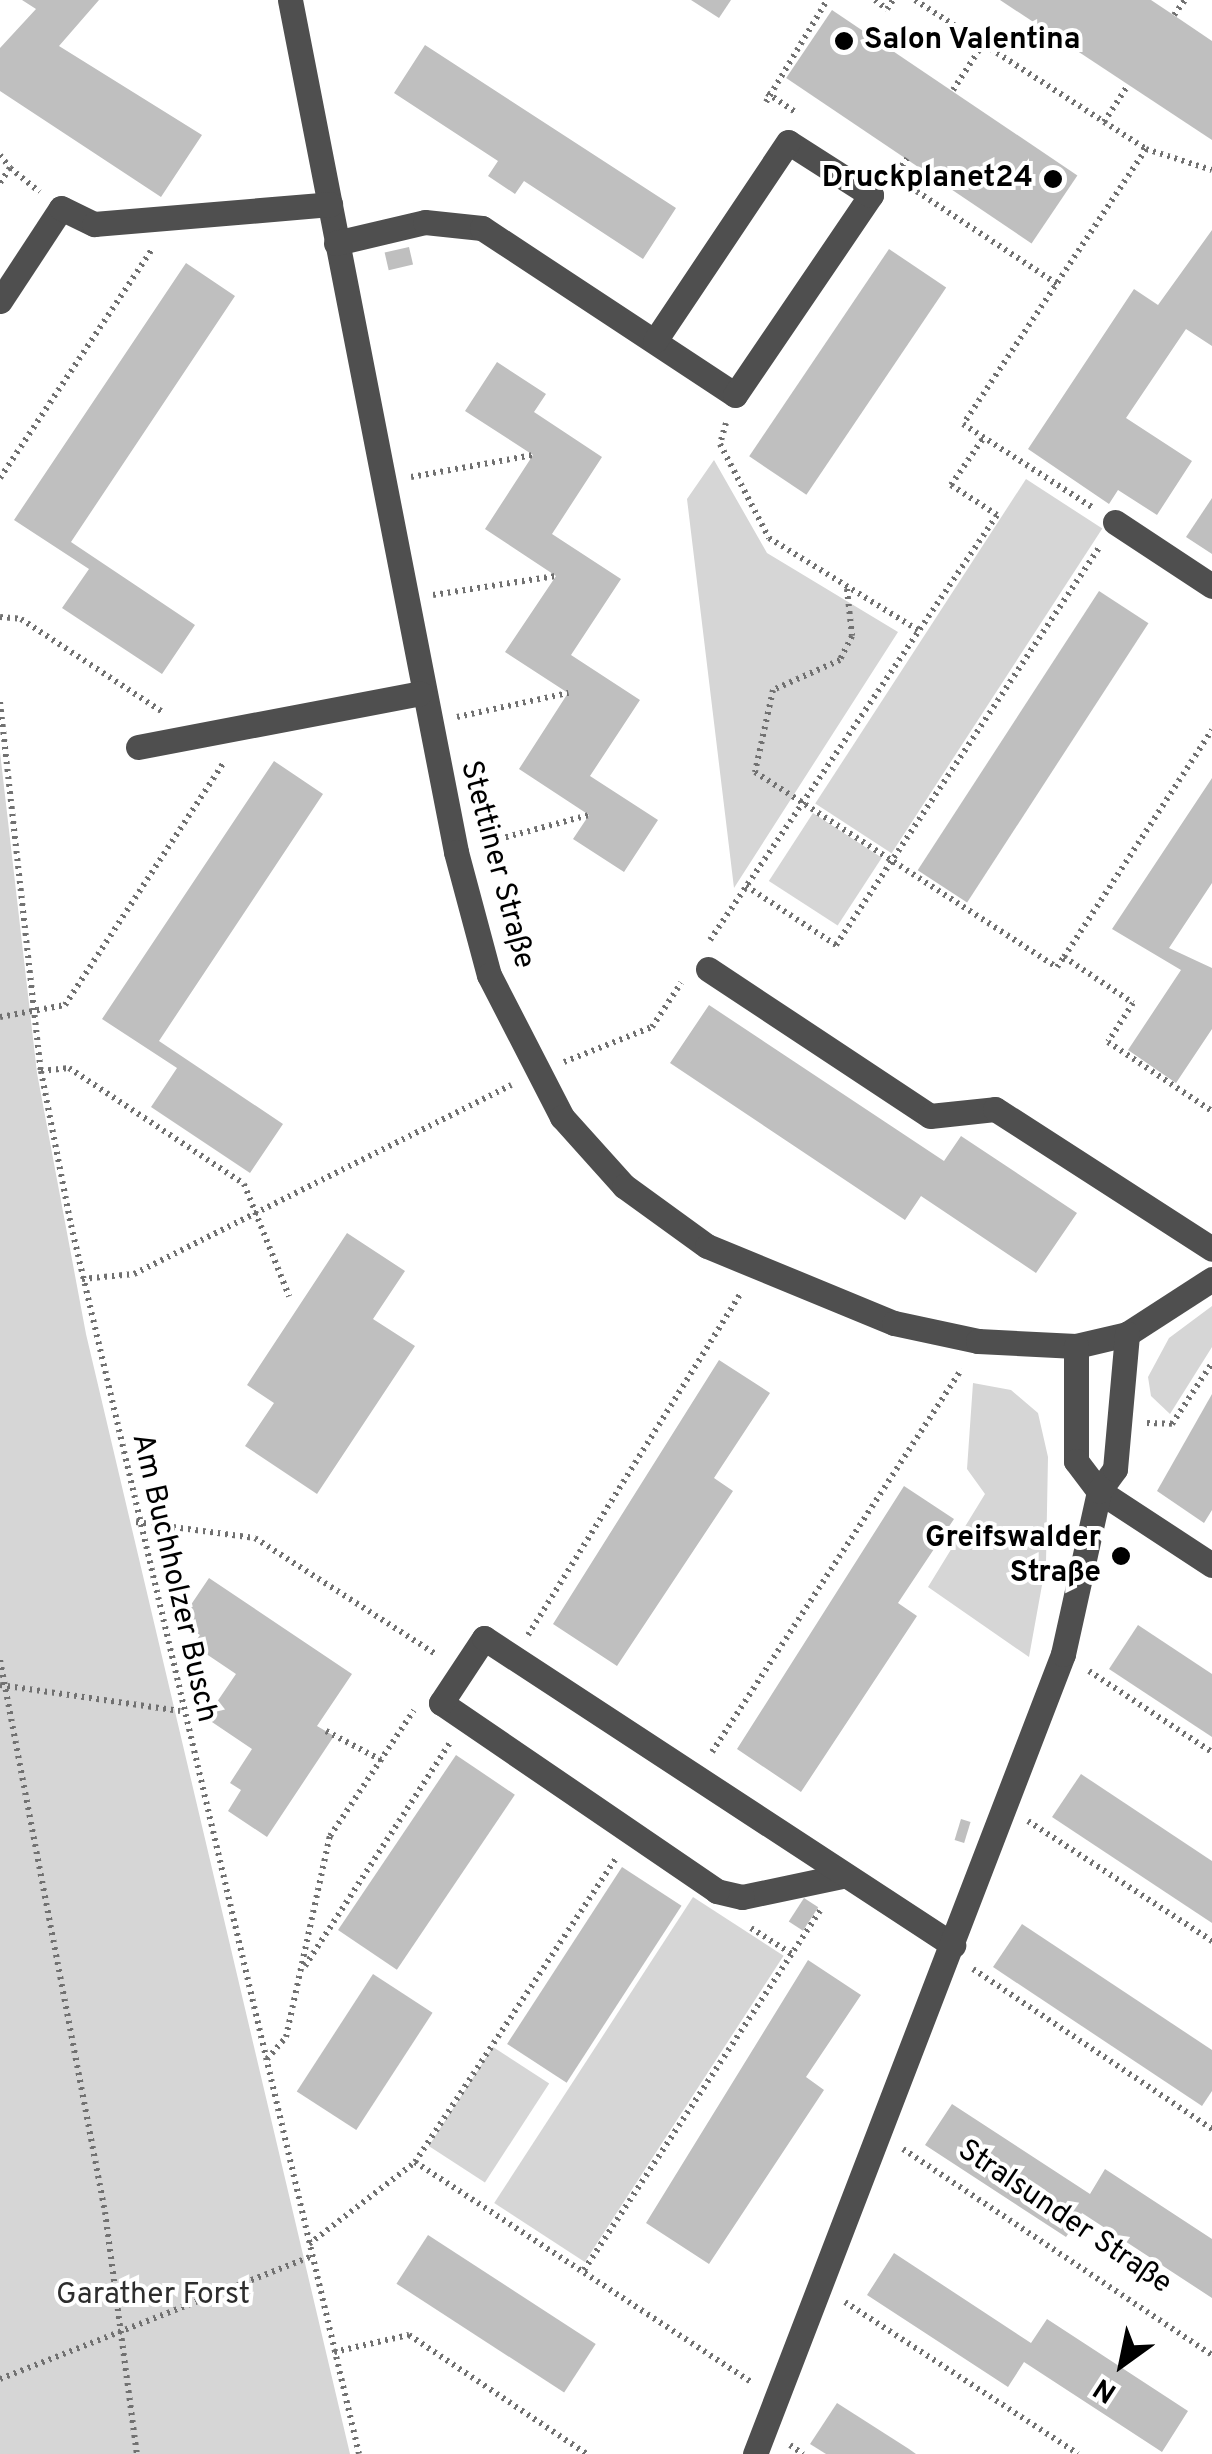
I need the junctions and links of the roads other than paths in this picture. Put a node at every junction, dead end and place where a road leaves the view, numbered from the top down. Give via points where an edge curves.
1 (290, 0) edge
2 (330, 204) junction
3 (336, 243) junction
4 (0, 301) edge
5 (655, 342) junction
6 (1115, 522) road end
7 (1212, 586) edge
8 (420, 693) junction
9 (138, 747) dead end
10 (708, 970) dead end
11 (1212, 1249) edge
12 (1212, 1279) edge
13 (1127, 1334) junction
14 (1076, 1346) junction
15 (1099, 1491) junction
16 (1212, 1565) edge
17 (842, 1876) junction
18 (952, 1950) junction
19 (755, 2454) edge

1 - 2 street, Stettiner Straße
2 - 3 street, Stettiner Straße
2 - 4 street via 94,224 61,208
3 - 5 street via 454,219
3 - 8 street, Stettiner Straße
5 - 5 street via 735,395 872,195 788,142
6 - 7 street
8 - 9 street
8 - 14 street, Stettiner Straße via 489,975 562,1117 636,1196 754,1272 849,1311 978,1341
10 - 11 street via 930,1116 995,1109
12 - 13 street, Stettiner Straße
13 - 14 street, Stettiner Straße
13 - 15 street via 1115,1469
14 - 15 street via 1076,1461
15 - 16 street
15 - 18 street via 1063,1654
17 - 17 street via 484,1638 441,1703 717,1891 742,1896
17 - 18 street
18 - 19 street

